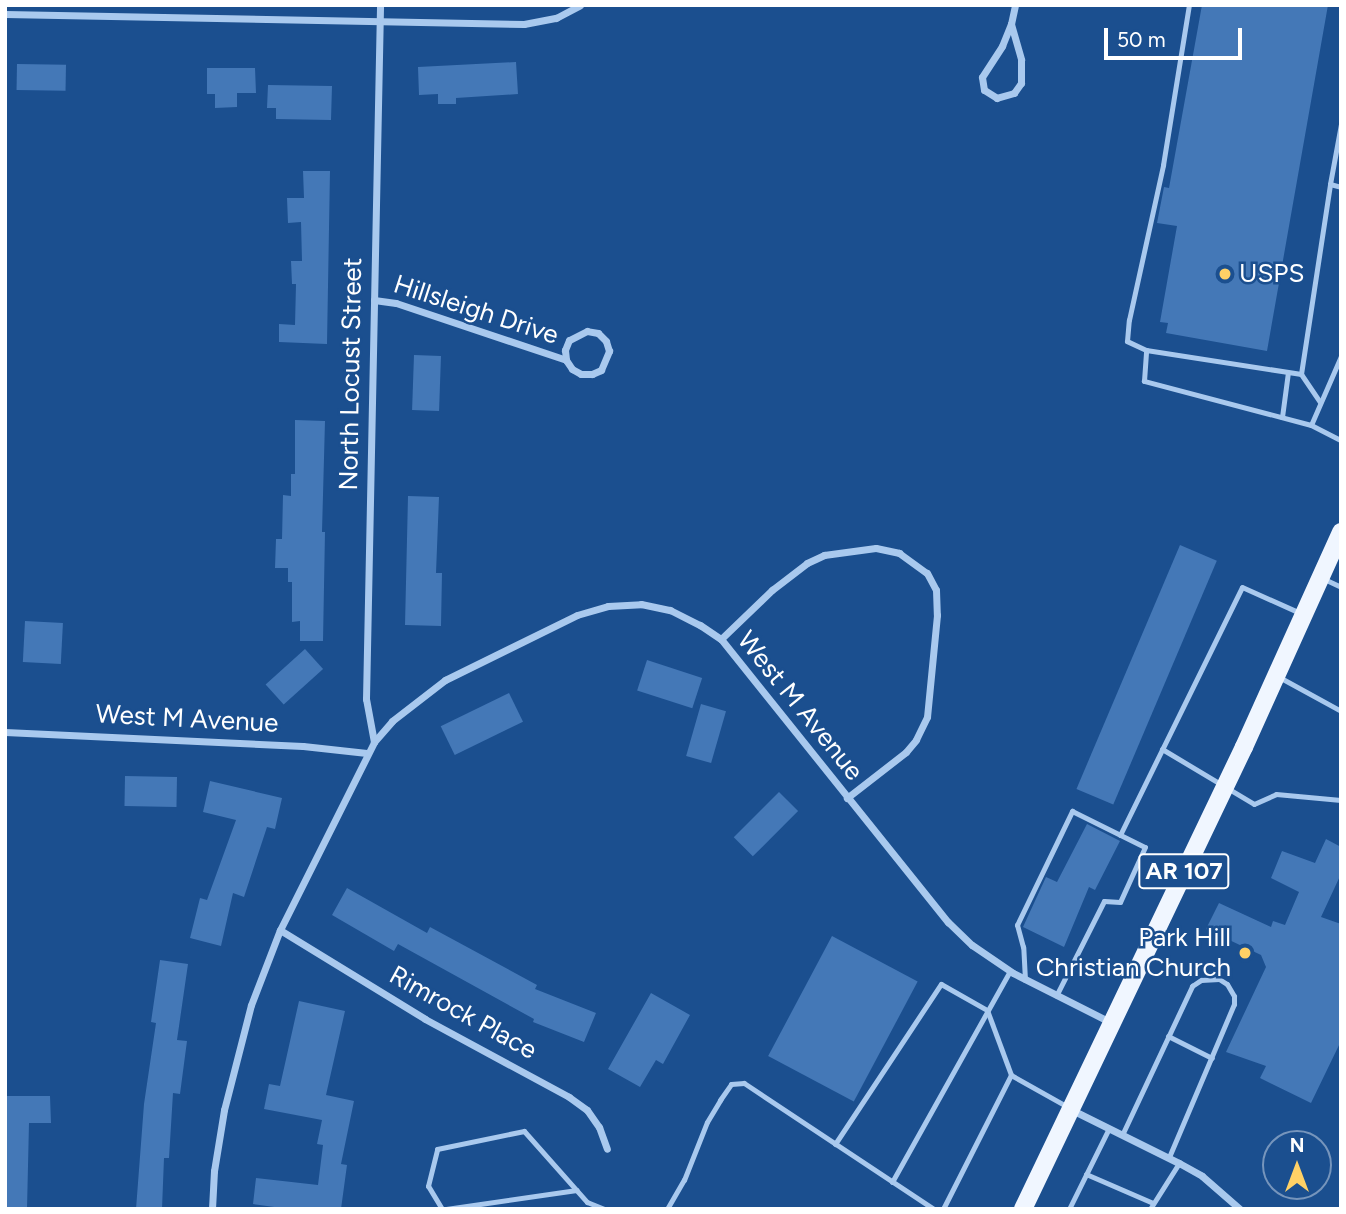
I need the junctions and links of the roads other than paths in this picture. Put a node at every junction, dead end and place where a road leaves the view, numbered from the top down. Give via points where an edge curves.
1 (32, 5) edge
2 (380, 5) edge
3 (580, 5) edge
4 (1015, 5) edge
5 (1189, 5) edge
6 (5, 14) edge
7 (31, 14) junction
8 (380, 22) junction
9 (1011, 24) junction
10 (1341, 124) edge
11 (1330, 184) junction
12 (1341, 187) edge
13 (374, 300) junction
14 (1146, 350) junction
15 (1341, 356) edge
16 (566, 360) junction
17 (1288, 372) junction
18 (1301, 374) junction
19 (1321, 402) junction
20 (1282, 417) junction
21 (1311, 425) junction
22 (1341, 440) edge
23 (1339, 538) edge
24 (1320, 577) junction
25 (1341, 587) edge
26 (1303, 615) junction
27 (720, 639) junction
28 (1275, 675) junction
29 (1341, 711) edge
30 (5, 732) edge
31 (374, 742) junction
32 (1162, 749) junction
33 (367, 753) junction
34 (1226, 785) junction
35 (847, 798) junction
36 (1341, 800) edge
37 (1121, 835) junction
38 (280, 930) junction
39 (1010, 971) junction
40 (1025, 980) junction
41 (1056, 996) junction
42 (987, 1010) junction
43 (1112, 1023) junction
44 (1168, 1036) junction
45 (1212, 1058) junction
46 (1011, 1075) junction
47 (1070, 1109) junction
48 (1109, 1128) junction
49 (1122, 1135) junction
50 (835, 1144) junction
51 (607, 1149) dead end
52 (1169, 1157) junction
53 (1179, 1163) junction
54 (1086, 1174) junction
55 (892, 1181) junction
56 (577, 1191) junction
57 (1152, 1206) edge
58 (212, 1209) edge
59 (444, 1209) edge
60 (604, 1209) edge
61 (667, 1209) edge
62 (934, 1209) edge
63 (943, 1209) edge
64 (1023, 1209) edge
65 (1069, 1209) edge
66 (1240, 1209) edge

1 - 7 street
2 - 8 street, North Locust Street
3 - 8 street via 556,19 524,24
4 - 9 street
5 - 14 lane via 1164,165 1128,331 1127,341
6 - 7 street
7 - 8 street
8 - 13 street, North Locust Street
9 - 9 street via 1020,83 1014,93 997,98 984,90 982,77
10 - 11 lane
11 - 12 lane
11 - 18 lane
13 - 16 street, Hillsleigh Drive via 396,303
13 - 31 street, North Locust Street via 366,699
14 - 17 lane
14 - 20 lane via 1144,381
15 - 19 lane
16 - 16 street, Hillsleigh Drive via 581,374 601,370 609,351 606,341 598,333 577,333 569,340
17 - 18 lane
17 - 20 lane
18 - 19 lane
19 - 21 lane
20 - 21 lane
21 - 22 lane
23 - 24 main road, AR 107
24 - 25 lane
24 - 26 main road, AR 107
26 - 28 main road, AR 107
26 - 32 lane via 1242,587
27 - 31 street, West M Avenue via 701,625 641,604 587,612 444,680 400,714
27 - 35 street, West M Avenue
27 - 35 street via 772,590 824,555 876,548 899,553 927,573 936,590 937,615 927,717 905,752
28 - 29 lane
28 - 34 main road, AR 107
30 - 33 street, West M Avenue
31 - 33 street, West M Avenue
32 - 34 lane
32 - 37 lane
33 - 38 street
34 - 36 lane via 1254,804 1276,794
34 - 43 main road, AR 107
35 - 39 street, West M Avenue via 948,922
37 - 40 lane via 1072,811 1017,925
37 - 41 lane via 1145,847 1120,902 1104,901
38 - 51 street, Rimrock Place via 425,1019 569,1097 587,1110
38 - 58 street via 240,1041 224,1110
39 - 40 street, West M Avenue
39 - 42 lane
40 - 41 street, West M Avenue
41 - 43 street, West M Avenue
42 - 46 lane
42 - 50 lane via 941,984
42 - 55 lane
43 - 47 main road, AR 107
44 - 45 lane
44 - 45 lane via 1192,986 1201,980 1219,979 1227,984 1234,1004
44 - 49 lane
45 - 52 lane
46 - 47 lane
46 - 63 lane
47 - 48 street
47 - 64 main road, AR 107
48 - 49 street
48 - 54 lane
49 - 52 street
50 - 55 lane
50 - 61 lane via 744,1083 731,1084 707,1122
52 - 53 street
53 - 57 lane
53 - 66 street
54 - 57 lane
54 - 65 lane
55 - 62 lane
56 - 59 lane
56 - 59 lane via 524,1131 437,1149 428,1185
56 - 60 lane via 587,1202

